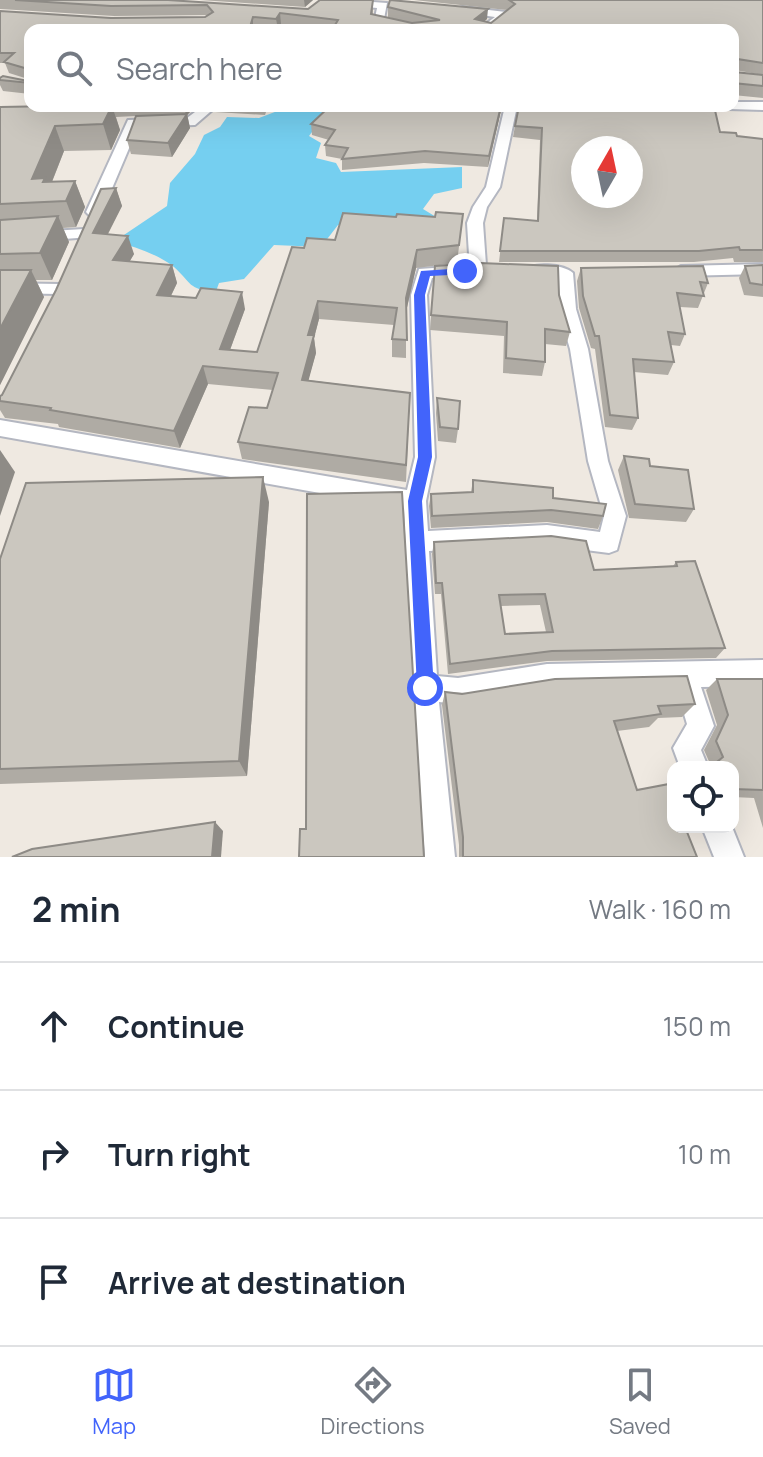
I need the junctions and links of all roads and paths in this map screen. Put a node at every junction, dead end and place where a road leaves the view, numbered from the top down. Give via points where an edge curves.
1 (353, 0) edge
2 (338, 2) edge
3 (393, 4) edge
4 (448, 9) edge
5 (396, 24) edge
6 (492, 24) edge
7 (739, 106) edge
8 (763, 106) edge
9 (203, 112) edge
10 (510, 112) edge
11 (0, 239) edge
12 (763, 269) edge
13 (478, 270) junction
14 (663, 272) edge
15 (0, 288) edge
16 (59, 290) edge
17 (0, 428) edge
18 (415, 501) junction
19 (416, 542) junction
20 (684, 672) junction
21 (763, 673) edge
22 (425, 688) junction
23 (692, 761) edge
24 (719, 833) edge
25 (440, 857) edge
26 (729, 857) edge

1 - 3 street
2 - 5 street via 383,5 378,21
4 - 6 street via 506,15
7 - 8 street
9 - 11 street via 190,122 126,123 81,241
10 - 13 street via 493,187 475,223
12 - 14 street
13 - 18 street via 425,273 422,283 425,457
13 - 19 street via 572,273 567,309 598,461 615,516 609,543 547,535
15 - 16 street
17 - 18 street
18 - 19 street
19 - 22 street
20 - 21 street
20 - 22 street via 547,677 458,691
20 - 23 street via 701,726 687,748
22 - 25 street
24 - 26 street

